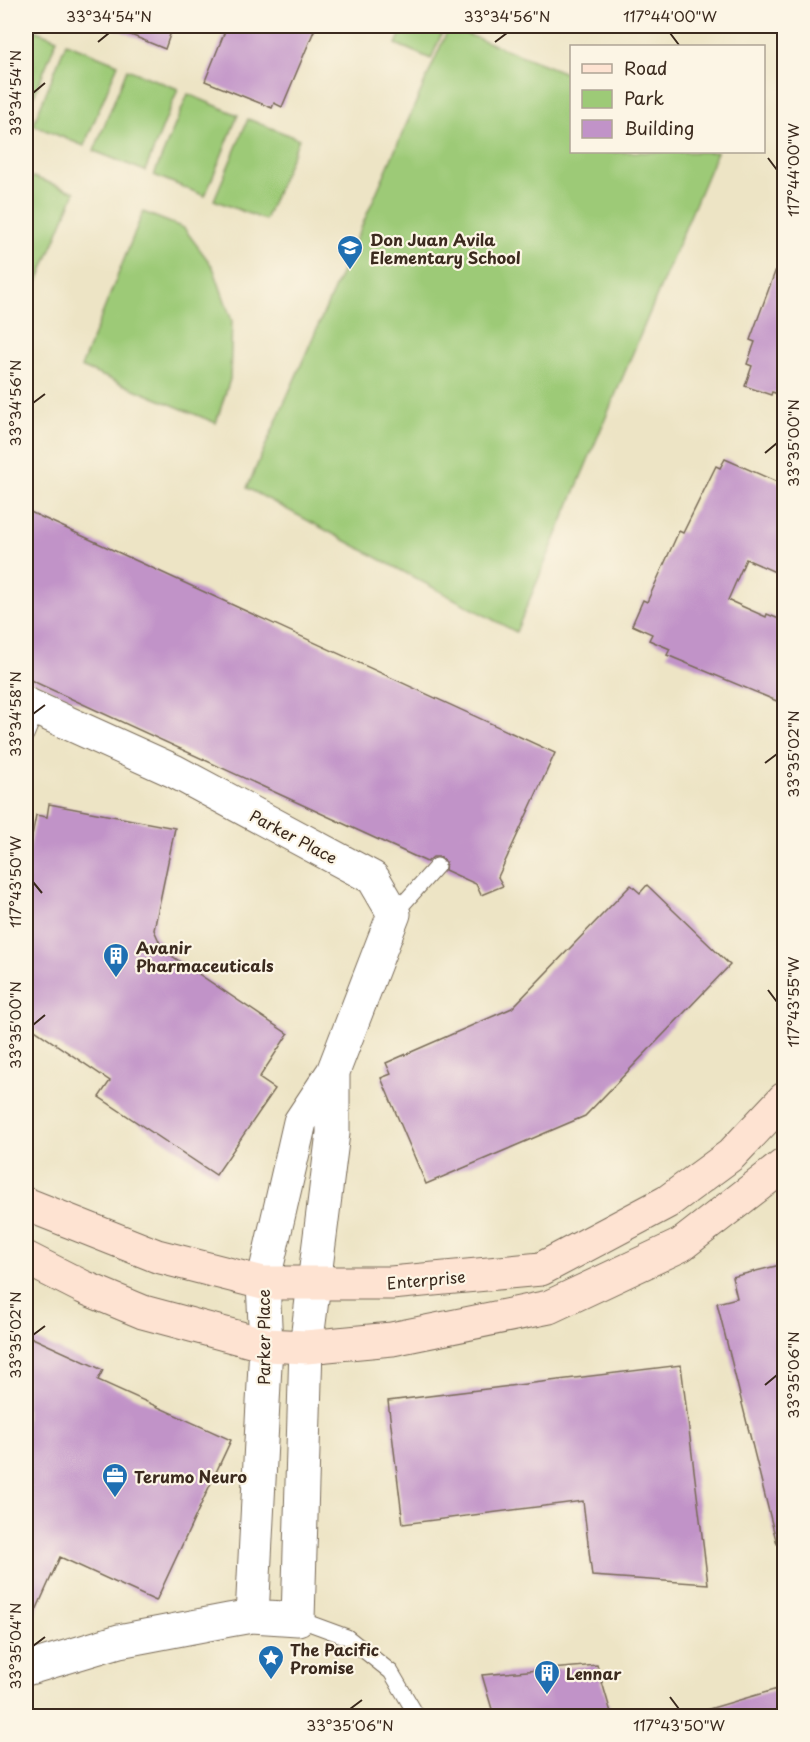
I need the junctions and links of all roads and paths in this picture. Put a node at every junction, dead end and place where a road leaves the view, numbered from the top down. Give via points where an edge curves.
1 (29, 716) edge
2 (437, 867) dead end
3 (394, 914) junction
4 (333, 1071) junction
5 (784, 1099) edge
6 (784, 1165) edge
7 (26, 1204) edge
8 (26, 1258) edge
9 (262, 1283) junction
10 (313, 1283) junction
11 (266, 1345) junction
12 (306, 1347) junction
13 (252, 1616) junction
14 (298, 1619) junction
15 (26, 1669) edge
16 (417, 1716) edge

1 - 3 street, Parker Place via 174,771 373,878
2 - 3 lane
3 - 4 street, Parker Place
4 - 9 street, Parker Place via 300,1122
4 - 10 street, Parker Place via 333,1133
5 - 10 main road, Enterprise via 731,1155 667,1202 542,1269 391,1283
6 - 12 main road via 681,1245 549,1307 392,1339
7 - 9 main road, Enterprise via 157,1256
8 - 11 main road via 143,1312
9 - 10 main road, Enterprise
9 - 11 street, Parker Place
10 - 12 street, Parker Place
11 - 12 main road
11 - 13 street, Parker Place
12 - 14 street, Parker Place
13 - 14 street
13 - 15 street via 119,1641
14 - 16 lane via 347,1636 391,1672

